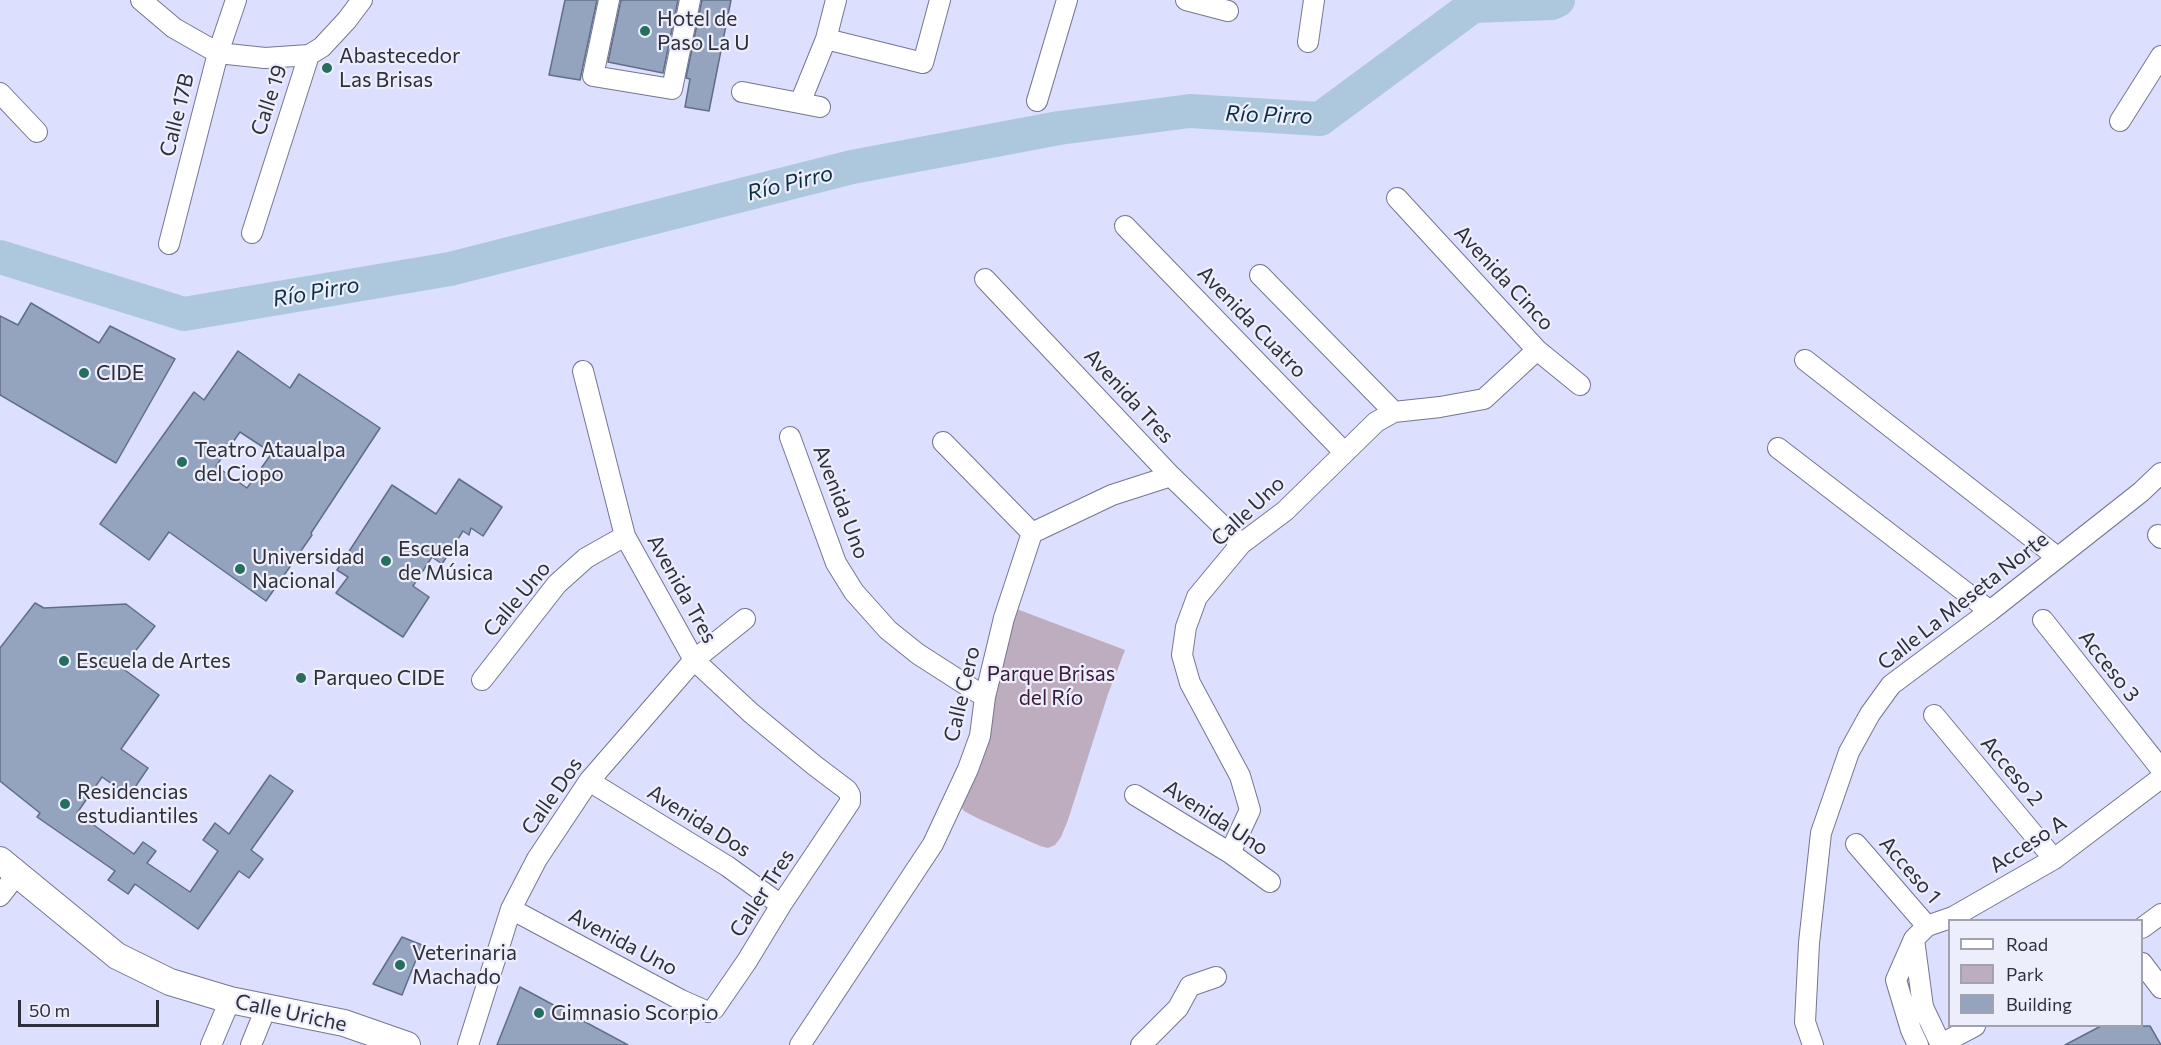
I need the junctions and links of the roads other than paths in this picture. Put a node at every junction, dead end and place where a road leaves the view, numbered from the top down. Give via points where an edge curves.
1 (141, 0) edge
2 (236, 0) edge
3 (362, 0) edge
4 (609, 0) edge
5 (690, 0) edge
6 (836, 0) edge
7 (940, 0) edge
8 (1067, 0) edge
9 (1186, 0) edge
10 (1314, 0) edge
11 (1228, 11) dead end
12 (826, 39) junction
13 (1308, 42) dead end
14 (218, 53) junction
15 (309, 55) junction
16 (2161, 56) edge
17 (742, 92) dead end
18 (0, 93) edge
19 (1037, 101) dead end
20 (800, 103) junction
21 (820, 107) dead end
22 (2120, 121) dead end
23 (37, 132) dead end
24 (1397, 198) dead end
25 (1125, 226) dead end
26 (252, 233) dead end
27 (169, 244) dead end
28 (1260, 275) dead end
29 (985, 279) dead end
30 (1538, 350) junction
31 (1805, 360) dead end
32 (583, 371) dead end
33 (1580, 385) dead end
34 (1394, 412) junction
35 (790, 437) dead end
36 (943, 442) dead end
37 (1778, 448) dead end
38 (1344, 452) junction
39 (2161, 473) edge
40 (1171, 476) junction
41 (1032, 534) junction
42 (625, 536) junction
43 (1241, 544) junction
44 (2057, 557) junction
45 (1989, 611) junction
46 (745, 619) dead end
47 (2043, 621) dead end
48 (694, 660) junction
49 (482, 680) dead end
50 (985, 697) junction
51 (1934, 715) dead end
52 (2161, 770) edge
53 (2161, 778) edge
54 (589, 781) junction
55 (1135, 795) dead end
56 (850, 802) joint
57 (1856, 844) dead end
58 (1230, 854) junction
59 (2054, 859) junction
60 (8, 867) edge
61 (1270, 882) dead end
62 (0, 896) edge
63 (781, 905) junction
64 (511, 909) junction
65 (2161, 914) edge
66 (1949, 919) edge
67 (1948, 920) edge
68 (2143, 927) edge
69 (1921, 933) junction
70 (2143, 964) edge
71 (1216, 977) dead end
72 (2161, 988) edge
73 (230, 1000) junction
74 (266, 1008) junction
75 (714, 1009) joint
76 (1973, 1027) edge
77 (1941, 1044) edge
78 (211, 1045) edge
79 (251, 1045) edge
80 (407, 1045) edge
81 (468, 1045) edge
82 (800, 1045) edge
83 (1141, 1045) edge
84 (1813, 1045) edge
85 (1918, 1045) edge

1 - 14 street via 174,28
2 - 14 street, Calle 17B
3 - 15 street, Calle 19 via 322,48
4 - 5 street via 593,76 672,89
6 - 12 street
7 - 12 street via 923,63
8 - 19 street
9 - 11 street
10 - 13 street
12 - 20 street
14 - 15 street via 265,58
14 - 27 street, Calle 17B
15 - 26 street, Calle 19
16 - 22 street
17 - 20 street
18 - 23 street
20 - 21 street
24 - 30 street, Avenida Cinco
25 - 38 street, Avenida Cuatro
28 - 34 street
29 - 40 street, Avenida Tres
30 - 33 street, Avenida Cinco
30 - 34 street, Calle Uno via 1484,399
31 - 44 street
32 - 42 street, Avenida Tres
34 - 38 street, Calle Uno via 1376,422
35 - 50 street, Avenida Uno via 836,563 854,592 888,630
36 - 41 street
37 - 45 street
38 - 43 street, Calle Uno via 1285,511
39 - 44 street, Calle La Meseta Norte
40 - 41 street via 1112,495
40 - 43 street, Avenida Tres
41 - 50 street, Calle Cero via 1004,618
42 - 48 street, Avenida Tres
42 - 49 street, Calle Uno via 586,558 557,584
43 - 58 street, Calle Uno via 1197,597 1186,627 1182,655 1190,683 1240,776 1250,810
44 - 45 street, Calle La Meseta Norte
45 - 84 street, Calle La Meseta Norte via 1891,685 1849,752 1821,833 1805,1022
46 - 48 street, Calle Dos
47 - 52 street, Acceso 3
48 - 54 street, Calle Dos
48 - 56 street, Avenida Tres via 760,721 847,790
50 - 82 street, Calle Cero via 980,736 969,769 933,844
51 - 59 street, Acceso 2
53 - 59 street, Acceso A
54 - 63 street, Avenida Dos via 727,866
54 - 64 street, Calle Dos via 537,859
55 - 58 street, Avenida Uno
56 - 63 street, Caller Tres
57 - 69 street, Acceso 1
58 - 61 street, Avenida Uno
59 - 66 street, Acceso A
60 - 62 street
60 - 73 main road, Calle Uriche via 117,956 170,982
63 - 75 street, Caller Tres
64 - 75 street, Avenida Uno via 704,1012
64 - 81 street, Calle Dos
65 - 68 street
67 - 69 street, Acceso A
69 - 77 street via 1923,1007
69 - 85 street via 1896,980
70 - 72 street
71 - 83 street via 1190,986 1178,1008
73 - 74 main road, Calle Uriche
73 - 78 street
74 - 79 street
74 - 80 main road, Calle Uriche via 344,1023
76 - 77 street

